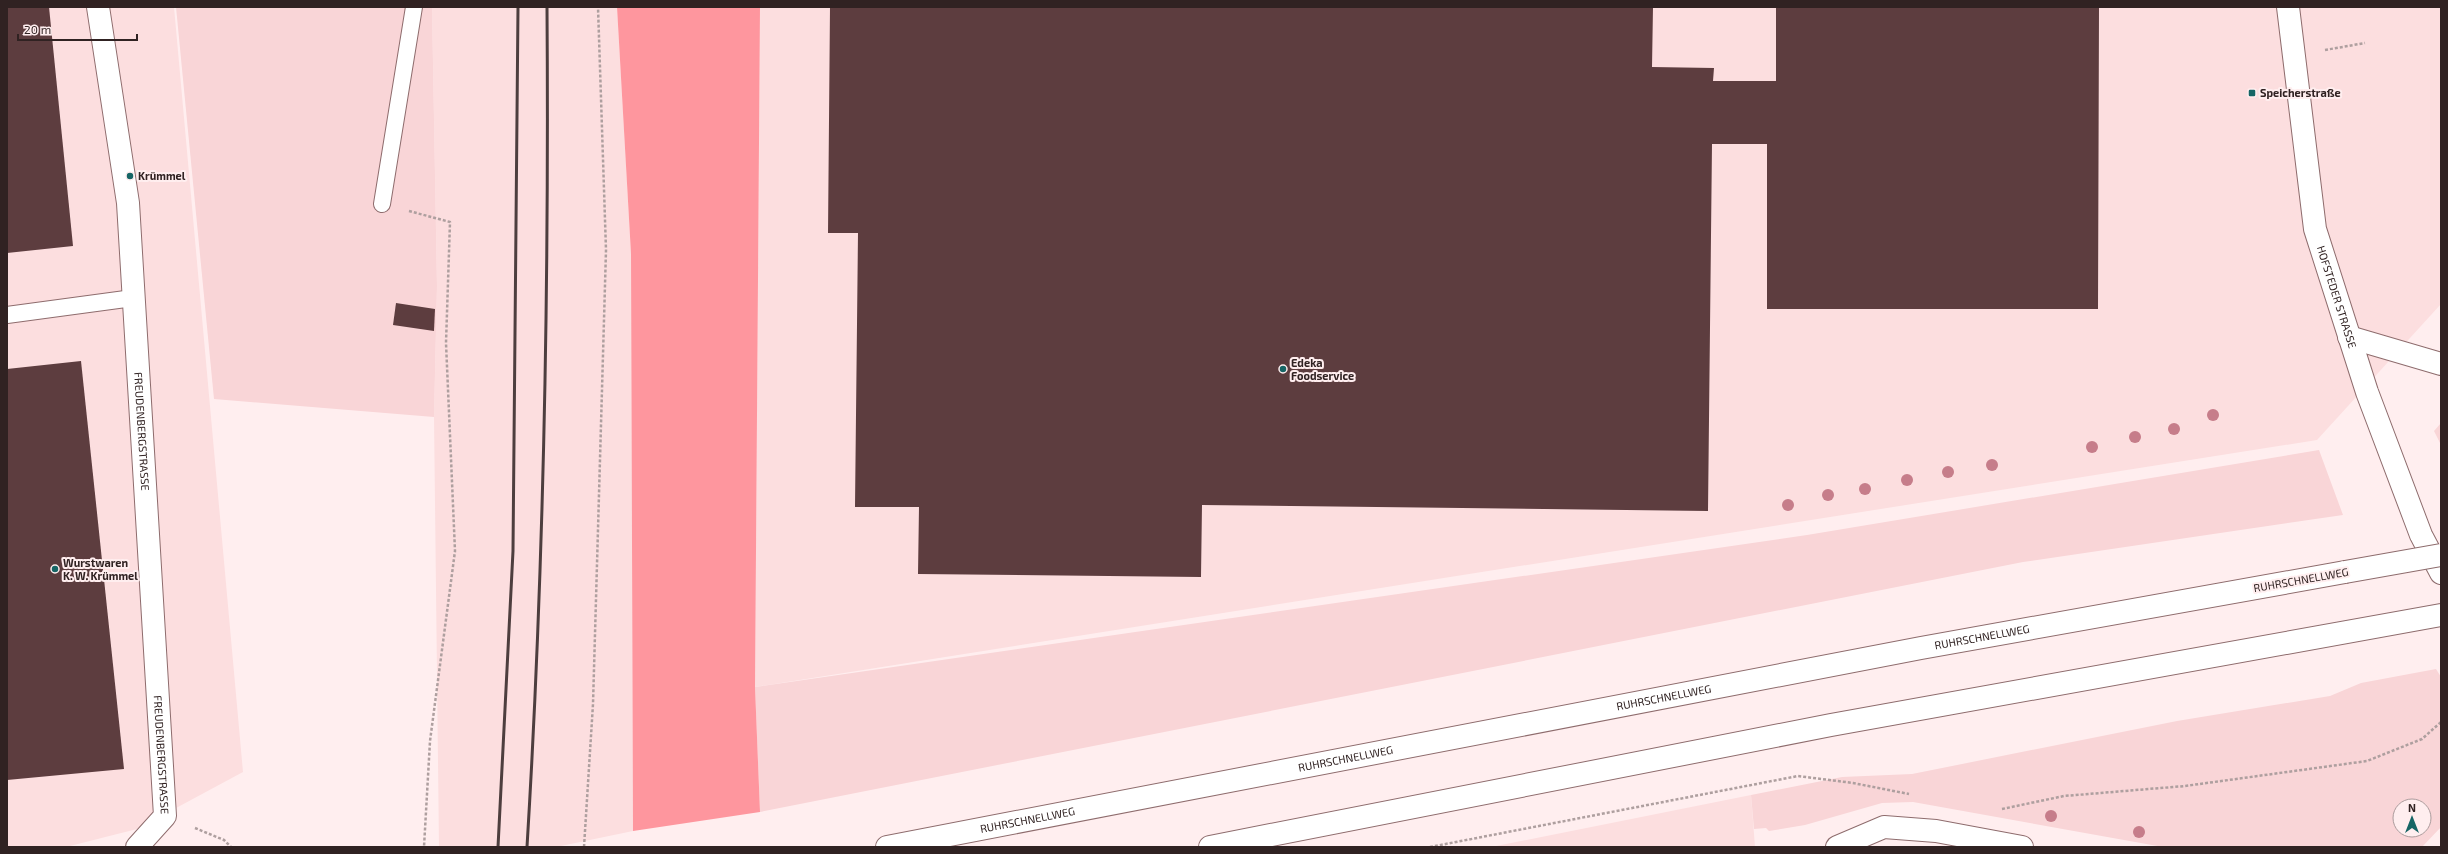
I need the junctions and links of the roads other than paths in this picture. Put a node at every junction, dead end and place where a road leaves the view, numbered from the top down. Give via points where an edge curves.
1 (98, 7) edge
2 (414, 7) edge
3 (2291, 7) edge
4 (382, 204) road end
5 (133, 298) junction
6 (7, 315) edge
7 (2349, 337) junction
8 (2441, 364) edge
9 (2441, 555) edge
10 (2441, 573) edge
11 (2441, 615) edge
12 (138, 847) edge
13 (887, 847) edge
14 (1210, 847) edge
15 (1837, 847) edge
16 (2022, 847) edge

1 - 5 main road, FREUDENBERGSTRASSE via 128,203
2 - 4 lane
3 - 7 main road, HOFSTEDER STRASSE via 2293,56 2314,229
5 - 6 lane
5 - 12 main road, FREUDENBERGSTRASSE via 165,816
7 - 8 main road
7 - 10 main road, HOFSTEDER STRASSE via 2421,535
9 - 13 main road, RUHRSCHNELLWEG, bridge via 1921,648
11 - 14 main road via 1838,724
15 - 16 main road via 1884,828 1936,831

